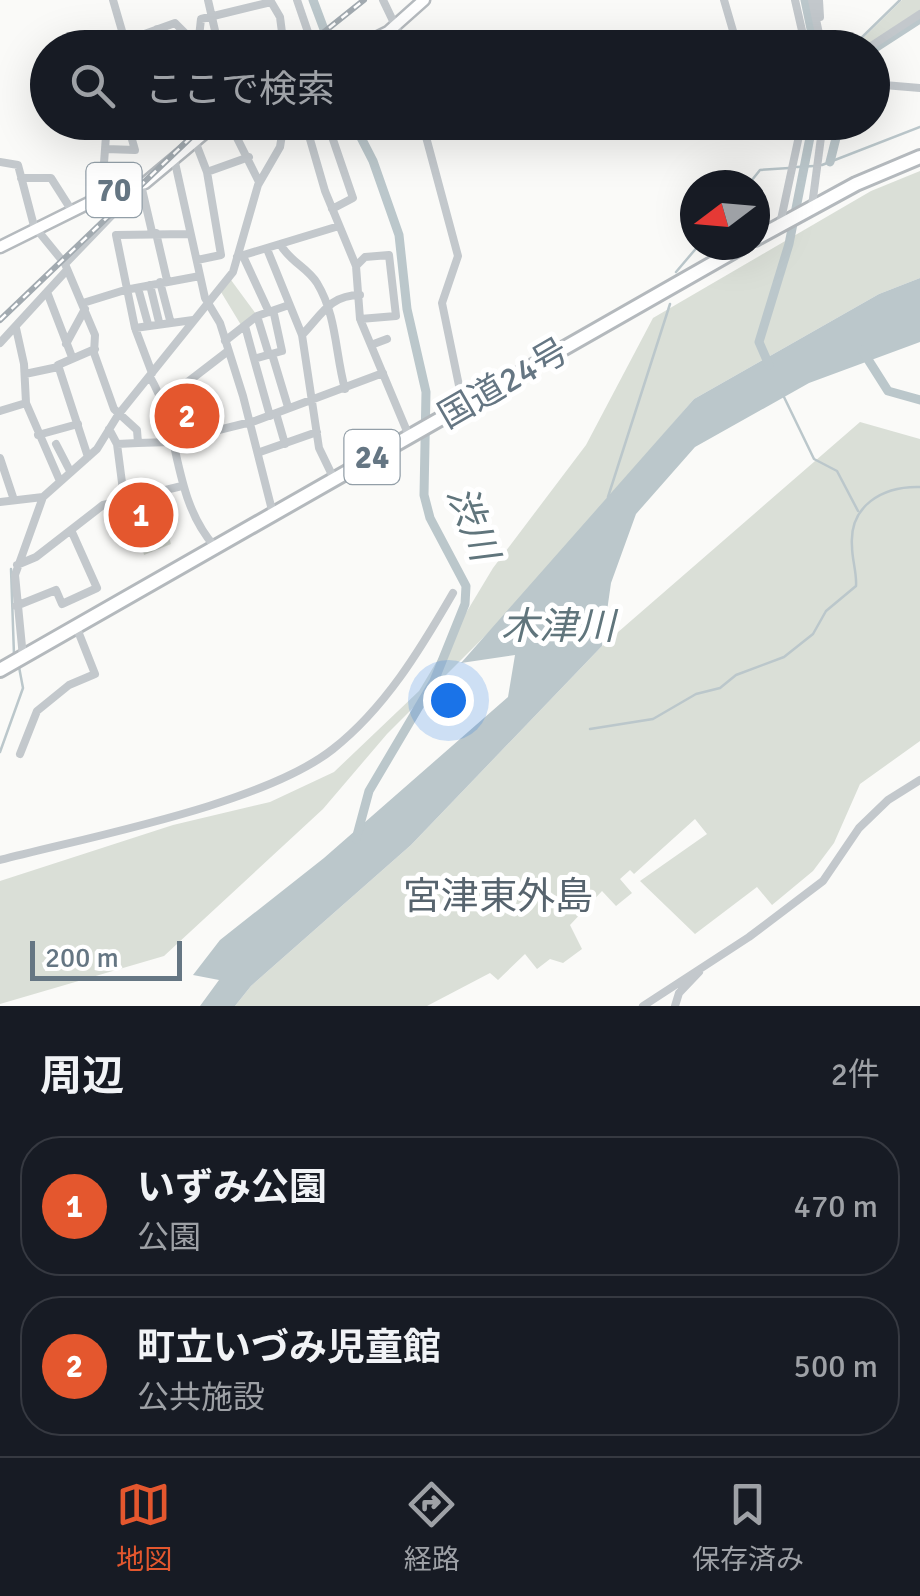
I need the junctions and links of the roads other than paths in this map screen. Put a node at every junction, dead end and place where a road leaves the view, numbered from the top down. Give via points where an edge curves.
1 (113, 0) edge
2 (208, 0) edge
3 (294, 0) edge
4 (383, 0) edge
5 (424, 0) edge
6 (724, 0) edge
7 (795, 0) edge
8 (815, 0) edge
9 (270, 1) edge
10 (920, 14) edge
11 (211, 15) junction
12 (280, 17) junction
13 (397, 24) junction
14 (156, 29) edge
15 (122, 30) edge
16 (183, 30) edge
17 (199, 30) edge
18 (215, 30) edge
19 (282, 30) edge
20 (308, 30) edge
21 (387, 30) edge
22 (399, 30) edge
23 (733, 30) edge
24 (802, 30) edge
25 (820, 30) edge
26 (890, 34) edge
27 (890, 86) edge
28 (920, 88) edge
29 (106, 140) edge
30 (132, 140) edge
31 (239, 140) edge
32 (281, 140) edge
33 (311, 140) edge
34 (333, 140) edge
35 (427, 140) edge
36 (798, 140) edge
37 (821, 140) edge
38 (195, 141) joint
39 (106, 149) junction
40 (248, 157) junction
41 (920, 157) edge
42 (174, 158) junction
43 (0, 162) edge
44 (207, 172) junction
45 (21, 178) junction
46 (259, 182) junction
47 (141, 185) junction
48 (95, 200) junction
49 (812, 206) junction
50 (332, 209) junction
51 (72, 211) junction
52 (104, 221) junction
53 (780, 224) junction
54 (339, 226) junction
55 (36, 229) junction
56 (770, 230) edge
57 (154, 232) junction
58 (188, 234) junction
59 (116, 235) junction
60 (280, 244) junction
61 (0, 248) edge
62 (267, 250) junction
63 (240, 257) junction
64 (196, 260) junction
65 (718, 260) edge
66 (356, 266) junction
67 (66, 267) junction
68 (200, 276) junction
69 (164, 281) junction
70 (150, 285) junction
71 (138, 288) junction
72 (125, 290) junction
73 (47, 292) junction
74 (360, 295) junction
75 (208, 302) junction
76 (289, 305) junction
77 (327, 305) junction
78 (84, 306) junction
79 (271, 313) junction
80 (257, 316) junction
81 (360, 319) junction
82 (170, 320) junction
83 (193, 320) junction
84 (159, 322) junction
85 (148, 324) junction
86 (244, 326) junction
87 (16, 328) junction
88 (135, 328) junction
89 (302, 334) junction
90 (386, 339) dead end
91 (0, 344) edge
92 (66, 344) junction
93 (371, 344) junction
94 (227, 346) junction
95 (95, 350) junction
96 (270, 355) junction
97 (72, 357) junction
98 (254, 359) junction
99 (58, 367) junction
100 (384, 373) junction
101 (26, 374) junction
102 (151, 375) junction
103 (345, 389) junction
104 (313, 398) junction
105 (162, 401) junction
106 (26, 403) junction
107 (463, 405) junction
108 (288, 407) junction
109 (0, 410) edge
110 (273, 414) junction
111 (118, 415) junction
112 (251, 422) junction
113 (78, 424) junction
114 (109, 429) junction
115 (317, 432) junction
116 (38, 435) junction
117 (409, 436) junction
118 (170, 442) junction
119 (56, 444) dead end
120 (117, 444) junction
121 (138, 444) junction
122 (286, 444) junction
123 (260, 452) junction
124 (88, 457) junction
125 (0, 458) edge
126 (70, 470) junction
127 (58, 479) junction
128 (334, 479) junction
129 (182, 486) junction
130 (13, 497) junction
131 (43, 497) junction
132 (124, 498) junction
133 (0, 502) edge
134 (273, 514) junction
135 (71, 530) junction
136 (215, 547) junction
137 (16, 565) junction
138 (453, 592) dead end
139 (16, 606) junction
140 (76, 626) junction
141 (23, 657) junction
142 (0, 670) edge
143 (20, 754) dead end
144 (920, 780) edge
145 (0, 860) edge
146 (700, 968) junction
147 (643, 1006) edge
148 (675, 1006) edge

1 - 15 street
2 - 11 street
3 - 12 street
3 - 20 street
4 - 13 street
5 - 13 main road
6 - 23 street
7 - 24 street
8 - 25 street
9 - 11 street
9 - 12 street
10 - 26 street
11 - 17 street via 200,21
11 - 18 street
12 - 19 street
13 - 21 main road
13 - 22 street
14 - 16 street via 177,24
27 - 28 street
29 - 39 street
30 - 39 street via 135,150
31 - 40 street
32 - 46 street
33 - 50 street
34 - 50 street via 353,198
35 - 107 street via 458,256 442,303
36 - 53 street
37 - 49 street
38 - 42 main road, 70
38 - 44 street
39 - 48 street via 92,182
40 - 44 street
40 - 46 street
41 - 49 highway
42 - 47 main road, 70
42 - 58 street
43 - 45 street via 18,165
44 - 64 street via 221,255
45 - 51 street via 51,178
45 - 55 street
46 - 63 street
47 - 48 main road, 70
47 - 52 street
47 - 57 street
48 - 51 main road, 70
49 - 53 highway
50 - 54 street
51 - 55 main road, 70
52 - 59 street via 108,234
52 - 67 street
53 - 56 highway
54 - 60 street
54 - 66 street
55 - 61 main road, 70
55 - 67 street
57 - 58 street
57 - 59 street
57 - 69 street
58 - 64 street
59 - 72 street
60 - 62 street
60 - 77 street via 294,266 313,277
62 - 63 street
62 - 76 street
63 - 75 street
63 - 79 street
64 - 68 street
65 - 107 highway, 国道24号 / 24
66 - 74 street
66 - 81 street via 365,257 389,254 396,316
67 - 73 street
67 - 78 street
68 - 69 street
68 - 75 street
69 - 70 street
69 - 82 street
70 - 71 street
70 - 84 street
71 - 72 street
71 - 85 street
72 - 78 street
72 - 88 street
73 - 87 street
73 - 92 street
74 - 77 street
74 - 81 street
75 - 83 street
75 - 94 street
76 - 79 street
76 - 89 street
77 - 89 street
77 - 103 street
78 - 92 street
78 - 95 street
79 - 80 street
79 - 96 street via 282,351
80 - 86 street
80 - 96 street
81 - 93 street
82 - 83 street
82 - 84 street
83 - 102 street
84 - 85 street
85 - 88 street
86 - 94 street
86 - 98 street
87 - 91 street
87 - 101 street
88 - 102 street
89 - 104 street
90 - 93 street
92 - 97 street
93 - 100 street
94 - 105 street
94 - 112 street
95 - 97 street
95 - 111 street
96 - 98 street
96 - 108 street
97 - 99 street
98 - 110 street
99 - 101 street
99 - 113 street
100 - 103 street
100 - 117 street
101 - 106 street
102 - 105 street
102 - 111 street
103 - 104 street
104 - 108 street
104 - 115 street
105 - 118 street
106 - 109 street
106 - 116 street
107 - 117 highway, 国道24号 / 24
108 - 110 street
110 - 112 street
110 - 122 street
111 - 114 street
111 - 121 street via 136,430
112 - 118 street
112 - 123 street
113 - 116 street
113 - 124 street
114 - 120 street
114 - 124 street
115 - 122 street
115 - 128 street
116 - 127 street
117 - 128 highway, 国道24号 / 24
118 - 121 street
118 - 129 street
119 - 126 street
120 - 121 street
120 - 132 street
122 - 123 street
123 - 134 street
124 - 126 street
125 - 130 street
126 - 127 street
127 - 131 street
128 - 134 highway, 国道24号 / 24
129 - 132 street
129 - 136 street via 198,528
130 - 131 street
130 - 133 street
131 - 137 street
132 - 135 street
134 - 136 highway, 国道24号 / 24
135 - 137 street
135 - 139 street via 96,588 62,604 56,590
136 - 140 highway, 国道24号 / 24
137 - 139 street
138 - 145 street via 380,705 331,751 257,788
139 - 141 street
140 - 141 highway, 国道24号 / 24
140 - 143 street via 95,674 68,684 37,711
141 - 142 highway, 国道24号 / 24
144 - 146 street via 859,828 823,882
146 - 147 street
146 - 148 street

